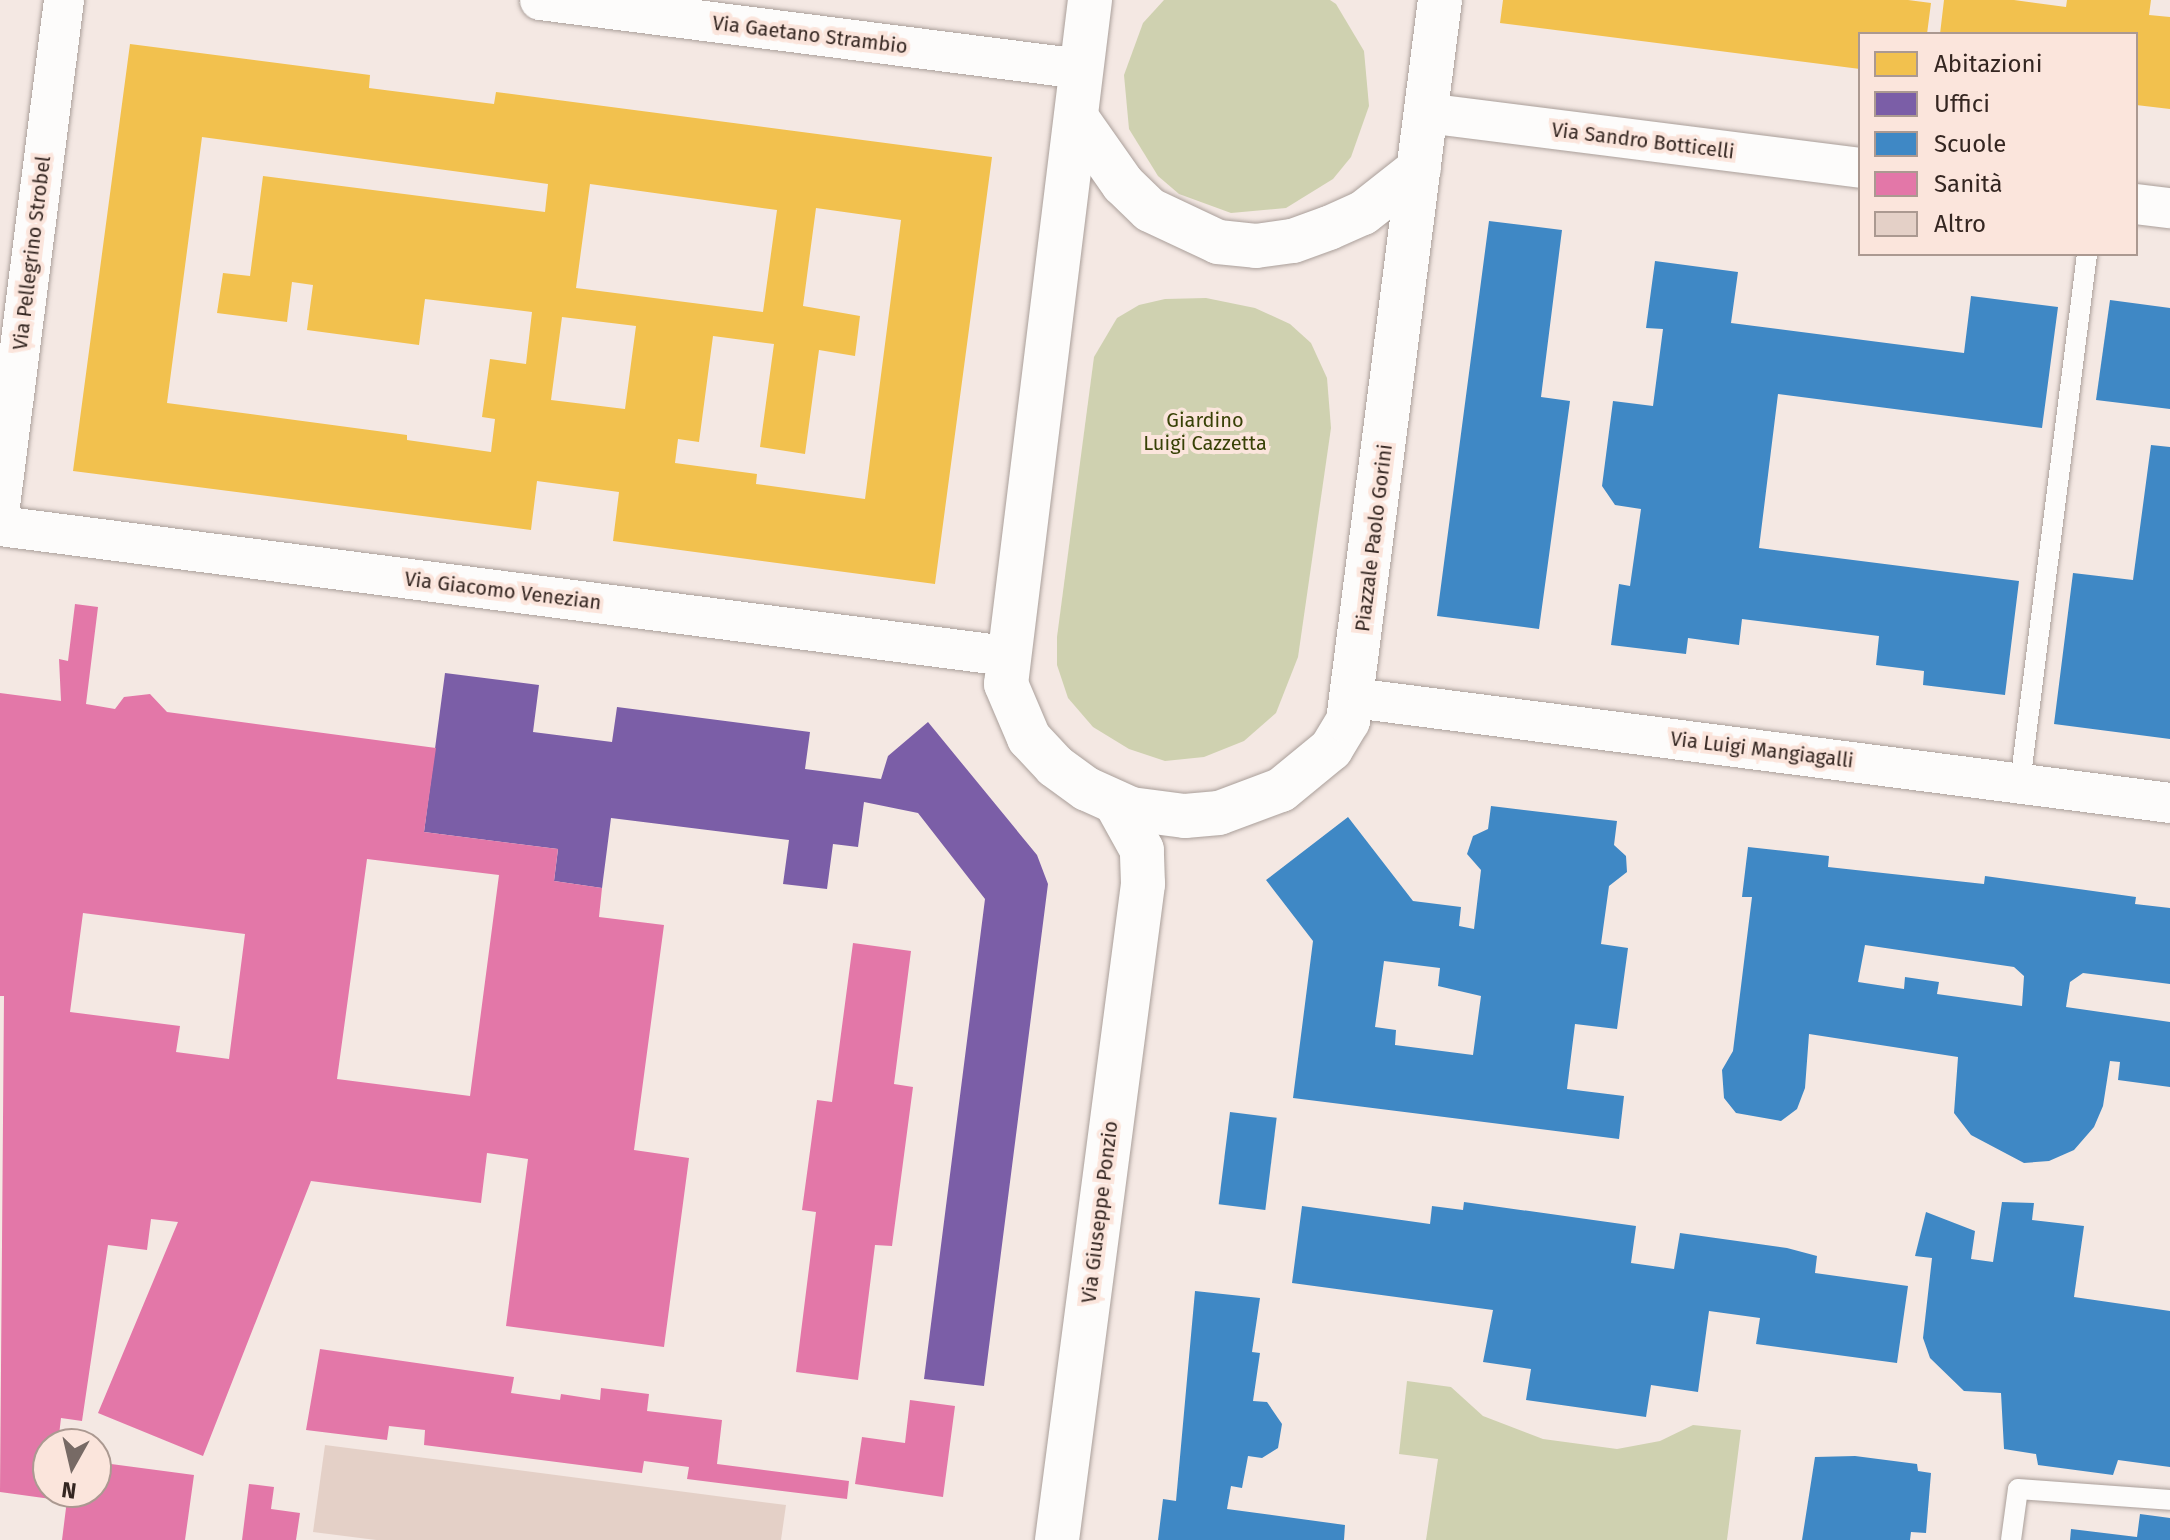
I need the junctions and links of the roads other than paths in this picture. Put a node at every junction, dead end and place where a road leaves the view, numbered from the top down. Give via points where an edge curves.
1 (64, 0) edge
2 (540, 0) edge
3 (1090, 0) edge
4 (1432, 8) edge
5 (1081, 69) junction
6 (1426, 113) junction
7 (1076, 117) junction
8 (1858, 168) edge
9 (1419, 169) junction
10 (2138, 204) edge
11 (2170, 208) edge
12 (2087, 256) edge
13 (0, 506) edge
14 (0, 526) edge
15 (1006, 656) junction
16 (1354, 698) junction
17 (2020, 783) junction
18 (1116, 803) junction
19 (2170, 803) edge
20 (1197, 815) junction
21 (1143, 884) junction
22 (2170, 1500) edge
23 (1057, 1540) edge
24 (2011, 1540) edge

1 - 13 street, Via Pellegrino Strobel
2 - 5 street, Via Gaetano Strambio
3 - 5 street, Piazzale Paolo Gorini
4 - 6 street, Piazzale Paolo Gorini
5 - 7 street, Piazzale Paolo Gorini
6 - 8 street, Via Sandro Botticelli
6 - 9 street, Piazzale Paolo Gorini
7 - 9 street via 1123,184 1150,210 1218,242 1256,246 1293,241 1363,213
7 - 15 street, Piazzale Paolo Gorini
9 - 16 street, Piazzale Paolo Gorini
10 - 11 street
12 - 17 lane
14 - 15 street, Via Giacomo Venezian
15 - 18 street, Piazzale Paolo Gorini via 1006,684 1029,738 1055,766
16 - 17 street, Via Luigi Mangiagalli
16 - 20 street, Piazzale Paolo Gorini via 1340,736 1308,772 1255,803
17 - 19 street, Via Luigi Mangiagalli
18 - 20 street, Piazzale Paolo Gorini via 1157,814
18 - 21 street, Piazzale Paolo Gorini via 1142,850
20 - 21 street, Piazzale Paolo Gorini via 1174,829
21 - 23 street, Via Giuseppe Ponzio
22 - 24 lane via 2018,1489

